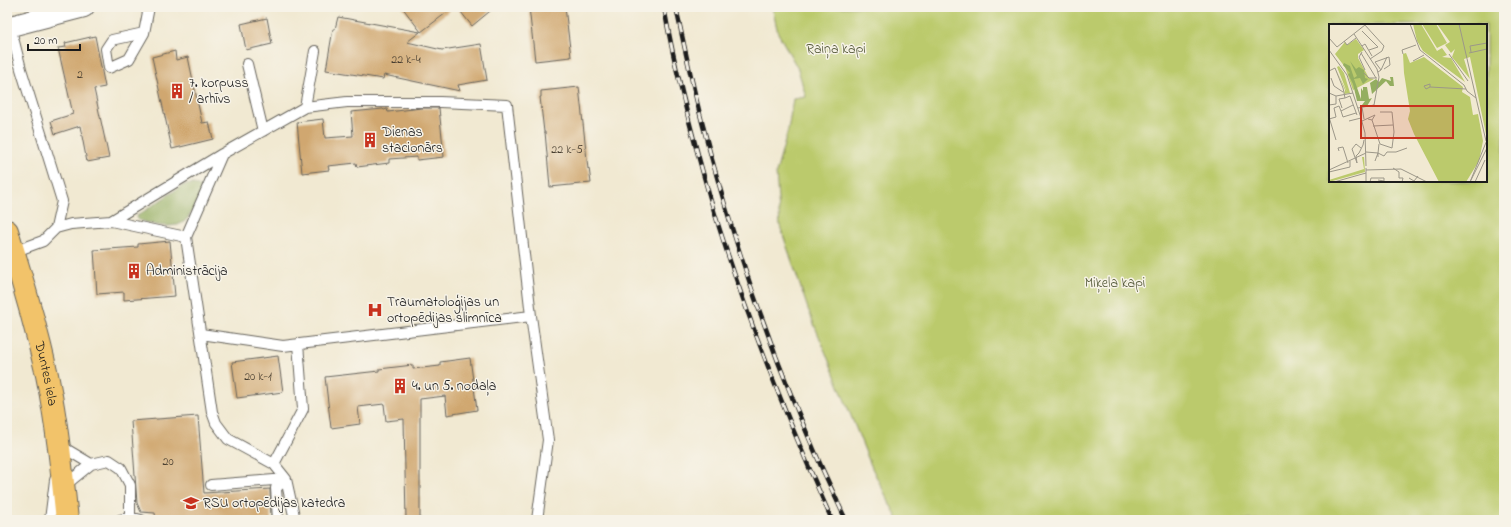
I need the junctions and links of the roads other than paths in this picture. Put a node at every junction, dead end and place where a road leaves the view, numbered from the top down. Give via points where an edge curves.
1 (84, 7) edge
2 (149, 7) edge
3 (9, 27) edge
4 (144, 33) dead end
5 (315, 51) dead end
6 (247, 64) dead end
7 (305, 107) junction
8 (263, 131) junction
9 (222, 154) junction
10 (111, 221) junction
11 (56, 228) junction
12 (7, 231) edge
13 (186, 237) junction
14 (13, 252) junction
15 (531, 316) junction
16 (200, 334) junction
17 (298, 344) junction
18 (59, 445) junction
19 (91, 464) junction
20 (274, 464) junction
21 (286, 479) junction
22 (211, 485) dead end
23 (63, 486) junction
24 (130, 517) junction
25 (142, 517) edge
26 (50, 520) edge
27 (66, 520) edge
28 (120, 520) edge
29 (278, 520) edge
30 (295, 520) edge
31 (537, 520) edge

1 - 3 street
2 - 4 lane
3 - 11 lane via 62,201
5 - 7 lane
6 - 8 lane
7 - 8 lane
7 - 15 lane via 347,102 507,105
8 - 9 lane
9 - 10 lane
9 - 13 lane
10 - 11 lane via 71,224
10 - 13 lane
11 - 14 lane via 43,241
12 - 14 main road, Duntes iela
13 - 16 lane
14 - 18 main road, Duntes iela via 47,375
15 - 17 lane
15 - 31 lane via 548,440
16 - 17 lane via 284,346
16 - 20 lane via 216,423 228,439
17 - 20 lane via 303,409
18 - 19 lane
18 - 23 main road, Duntes iela
18 - 26 lane
19 - 23 lane
19 - 24 lane via 109,460 121,468 133,486
20 - 21 lane
21 - 22 lane
21 - 29 lane via 276,488
21 - 30 lane
23 - 27 main road, Duntes iela
24 - 25 lane
24 - 28 lane

